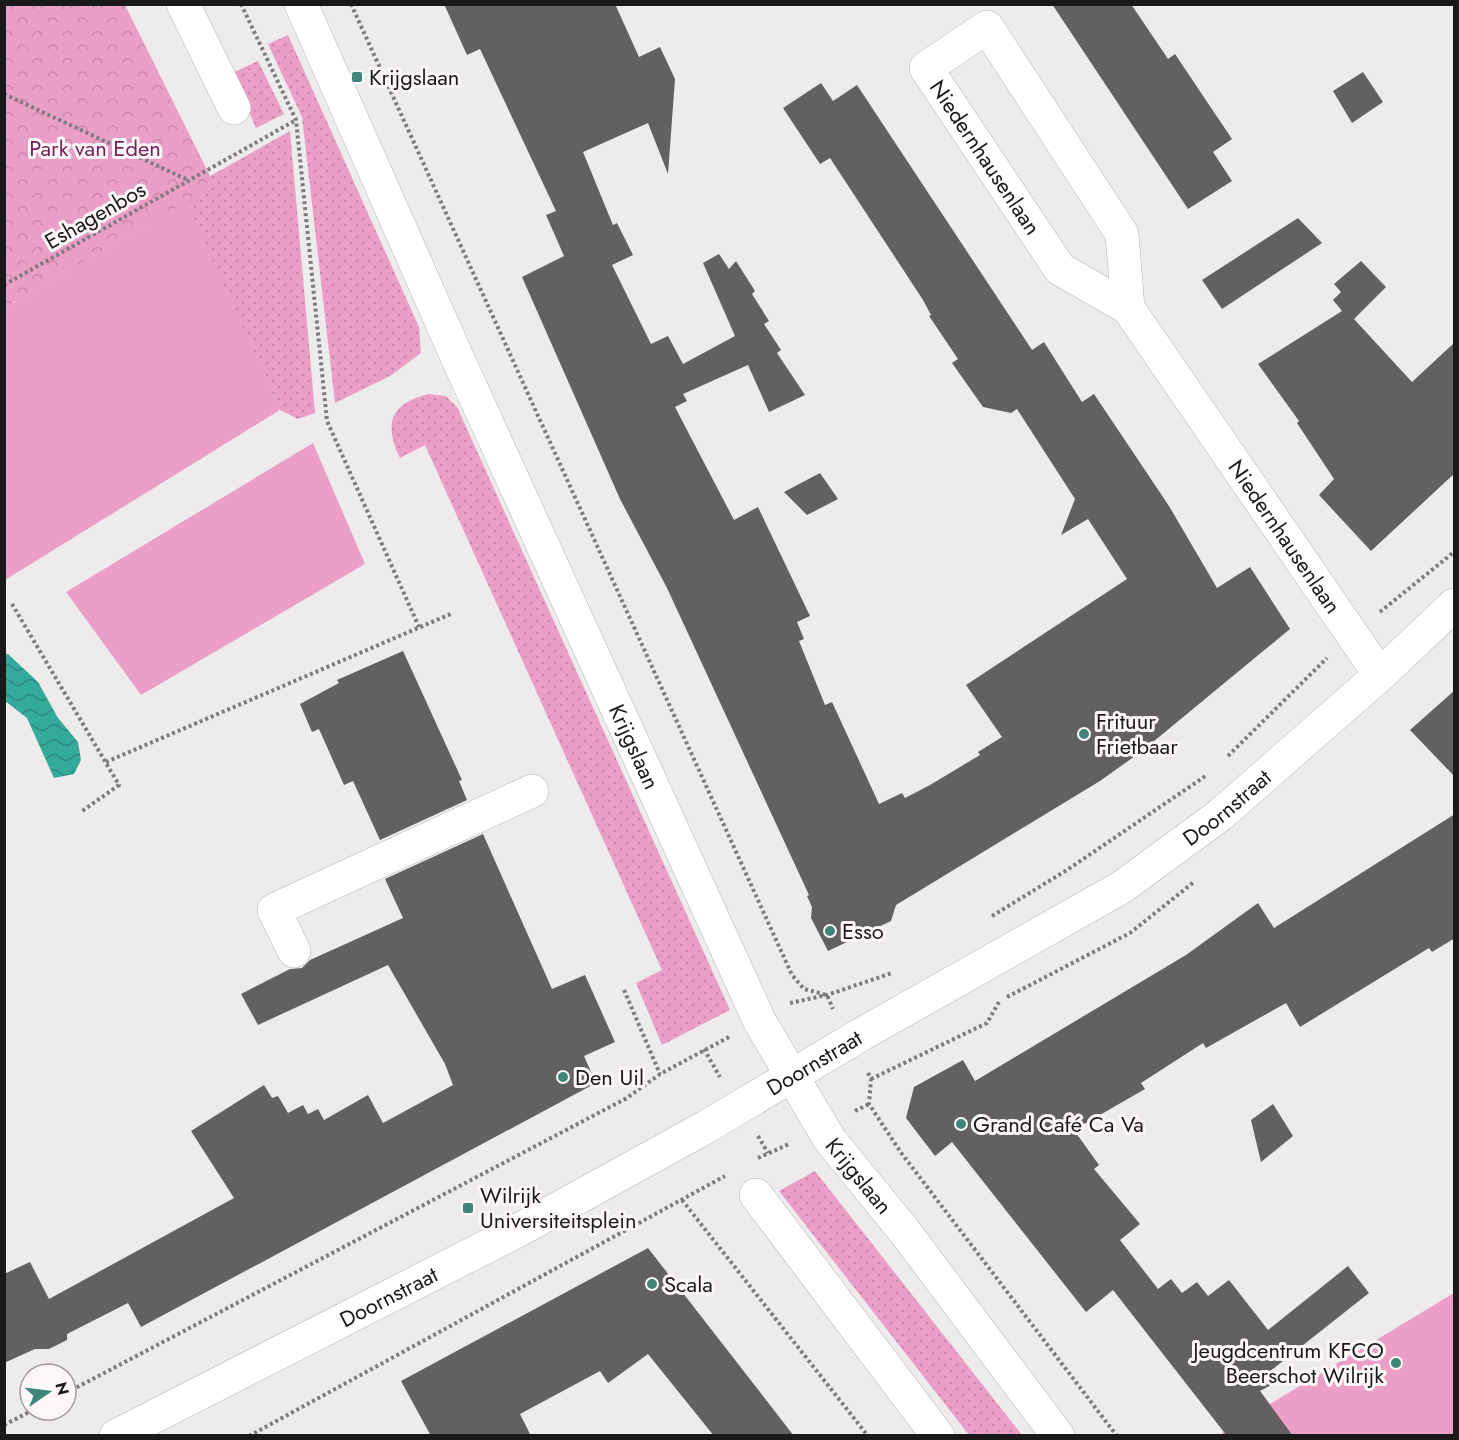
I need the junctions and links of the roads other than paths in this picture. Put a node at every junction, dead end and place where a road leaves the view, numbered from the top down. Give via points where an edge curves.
1 (183, 4) edge
2 (301, 4) edge
3 (234, 108) dead end
4 (1128, 308) junction
5 (1455, 605) edge
6 (1380, 675) junction
7 (532, 791) dead end
8 (294, 951) dead end
9 (792, 1076) junction
10 (756, 1195) dead end
11 (116, 1436) edge
12 (938, 1436) edge
13 (1058, 1436) edge

1 - 3 street
2 - 9 street, Krijgslaan via 760,1022
4 - 4 street, Niedernhausenlaan via 1122,234 987,27 926,68 1060,269
4 - 6 street, Niedernhausenlaan
5 - 6 street, Doornstraat
6 - 9 street, Doornstraat via 1220,815 1122,887
7 - 8 street via 274,910
9 - 11 street, Doornstraat via 494,1243
9 - 13 street, Krijgslaan via 823,1128
10 - 12 street

